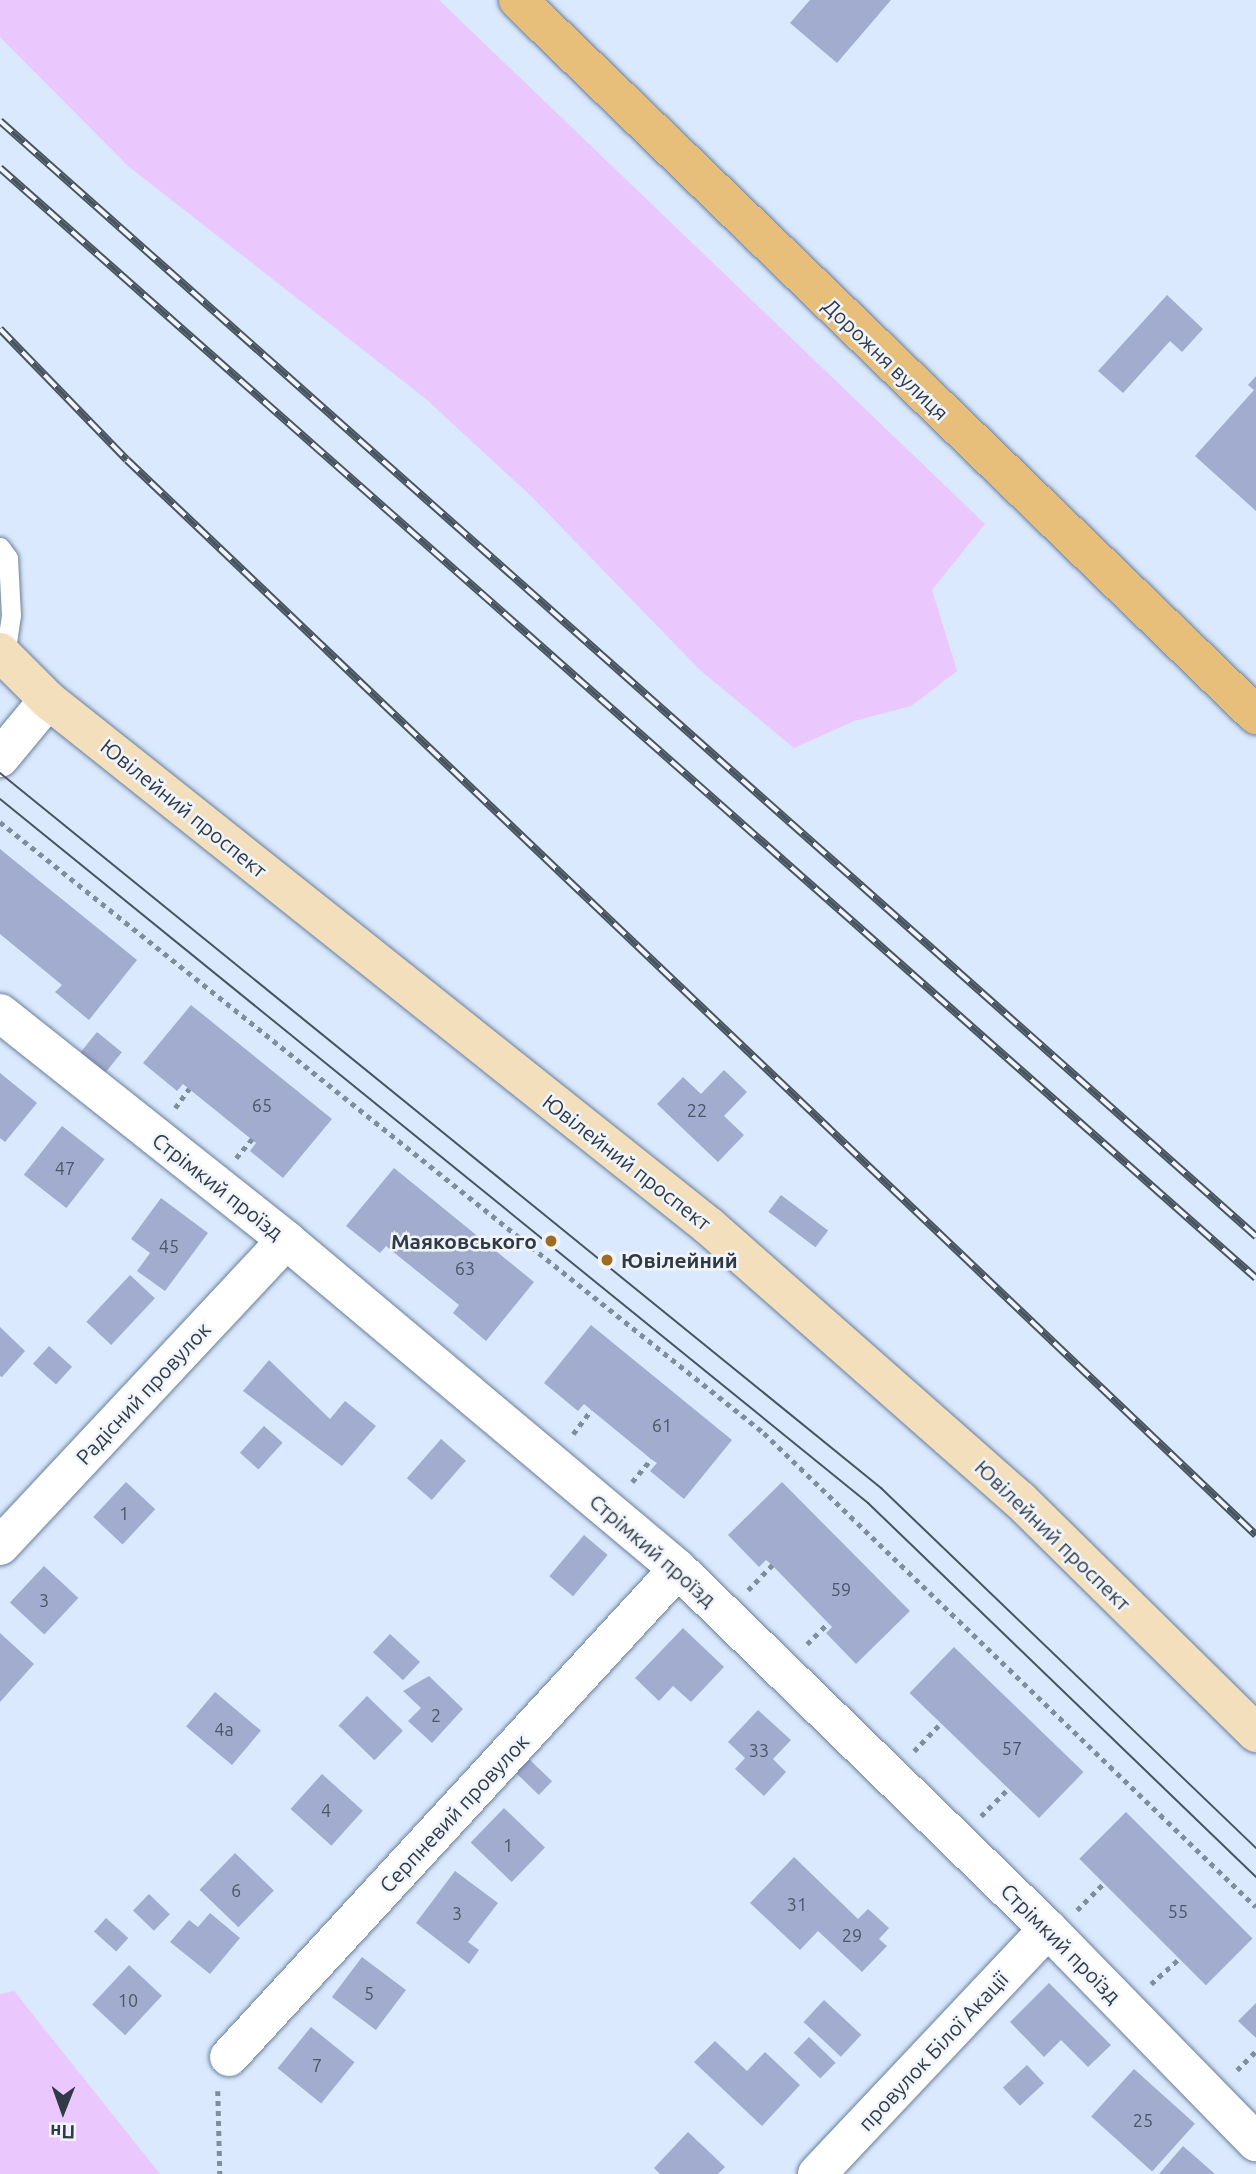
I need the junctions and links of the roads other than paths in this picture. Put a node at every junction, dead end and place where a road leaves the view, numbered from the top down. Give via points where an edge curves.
1 (518, 0) edge
2 (0, 547) edge
3 (2, 654) edge
4 (48, 700) junction
5 (1256, 716) edge
6 (0, 758) edge
7 (0, 1013) edge
8 (286, 1240) junction
9 (0, 1546) edge
10 (678, 1569) junction
11 (1256, 1733) edge
12 (1048, 1929) junction
13 (229, 2057) road end
14 (1256, 2142) edge
15 (817, 2174) edge

1 - 5 main road, Дорожня вулиця
2 - 3 lane via 8,558 11,615
3 - 4 main road, Ювілейний проспект
4 - 6 street
4 - 11 main road, Ювілейний проспект via 710,1227 1020,1500
7 - 8 street, Стрімкий проїзд
8 - 9 street, Радісний провулок
8 - 10 street, Стрімкий проїзд
10 - 12 street, Стрімкий проїзд
10 - 13 street, Серпневий провулок
12 - 14 street, Стрімкий проїзд
12 - 15 street, провулок Білої Акації

